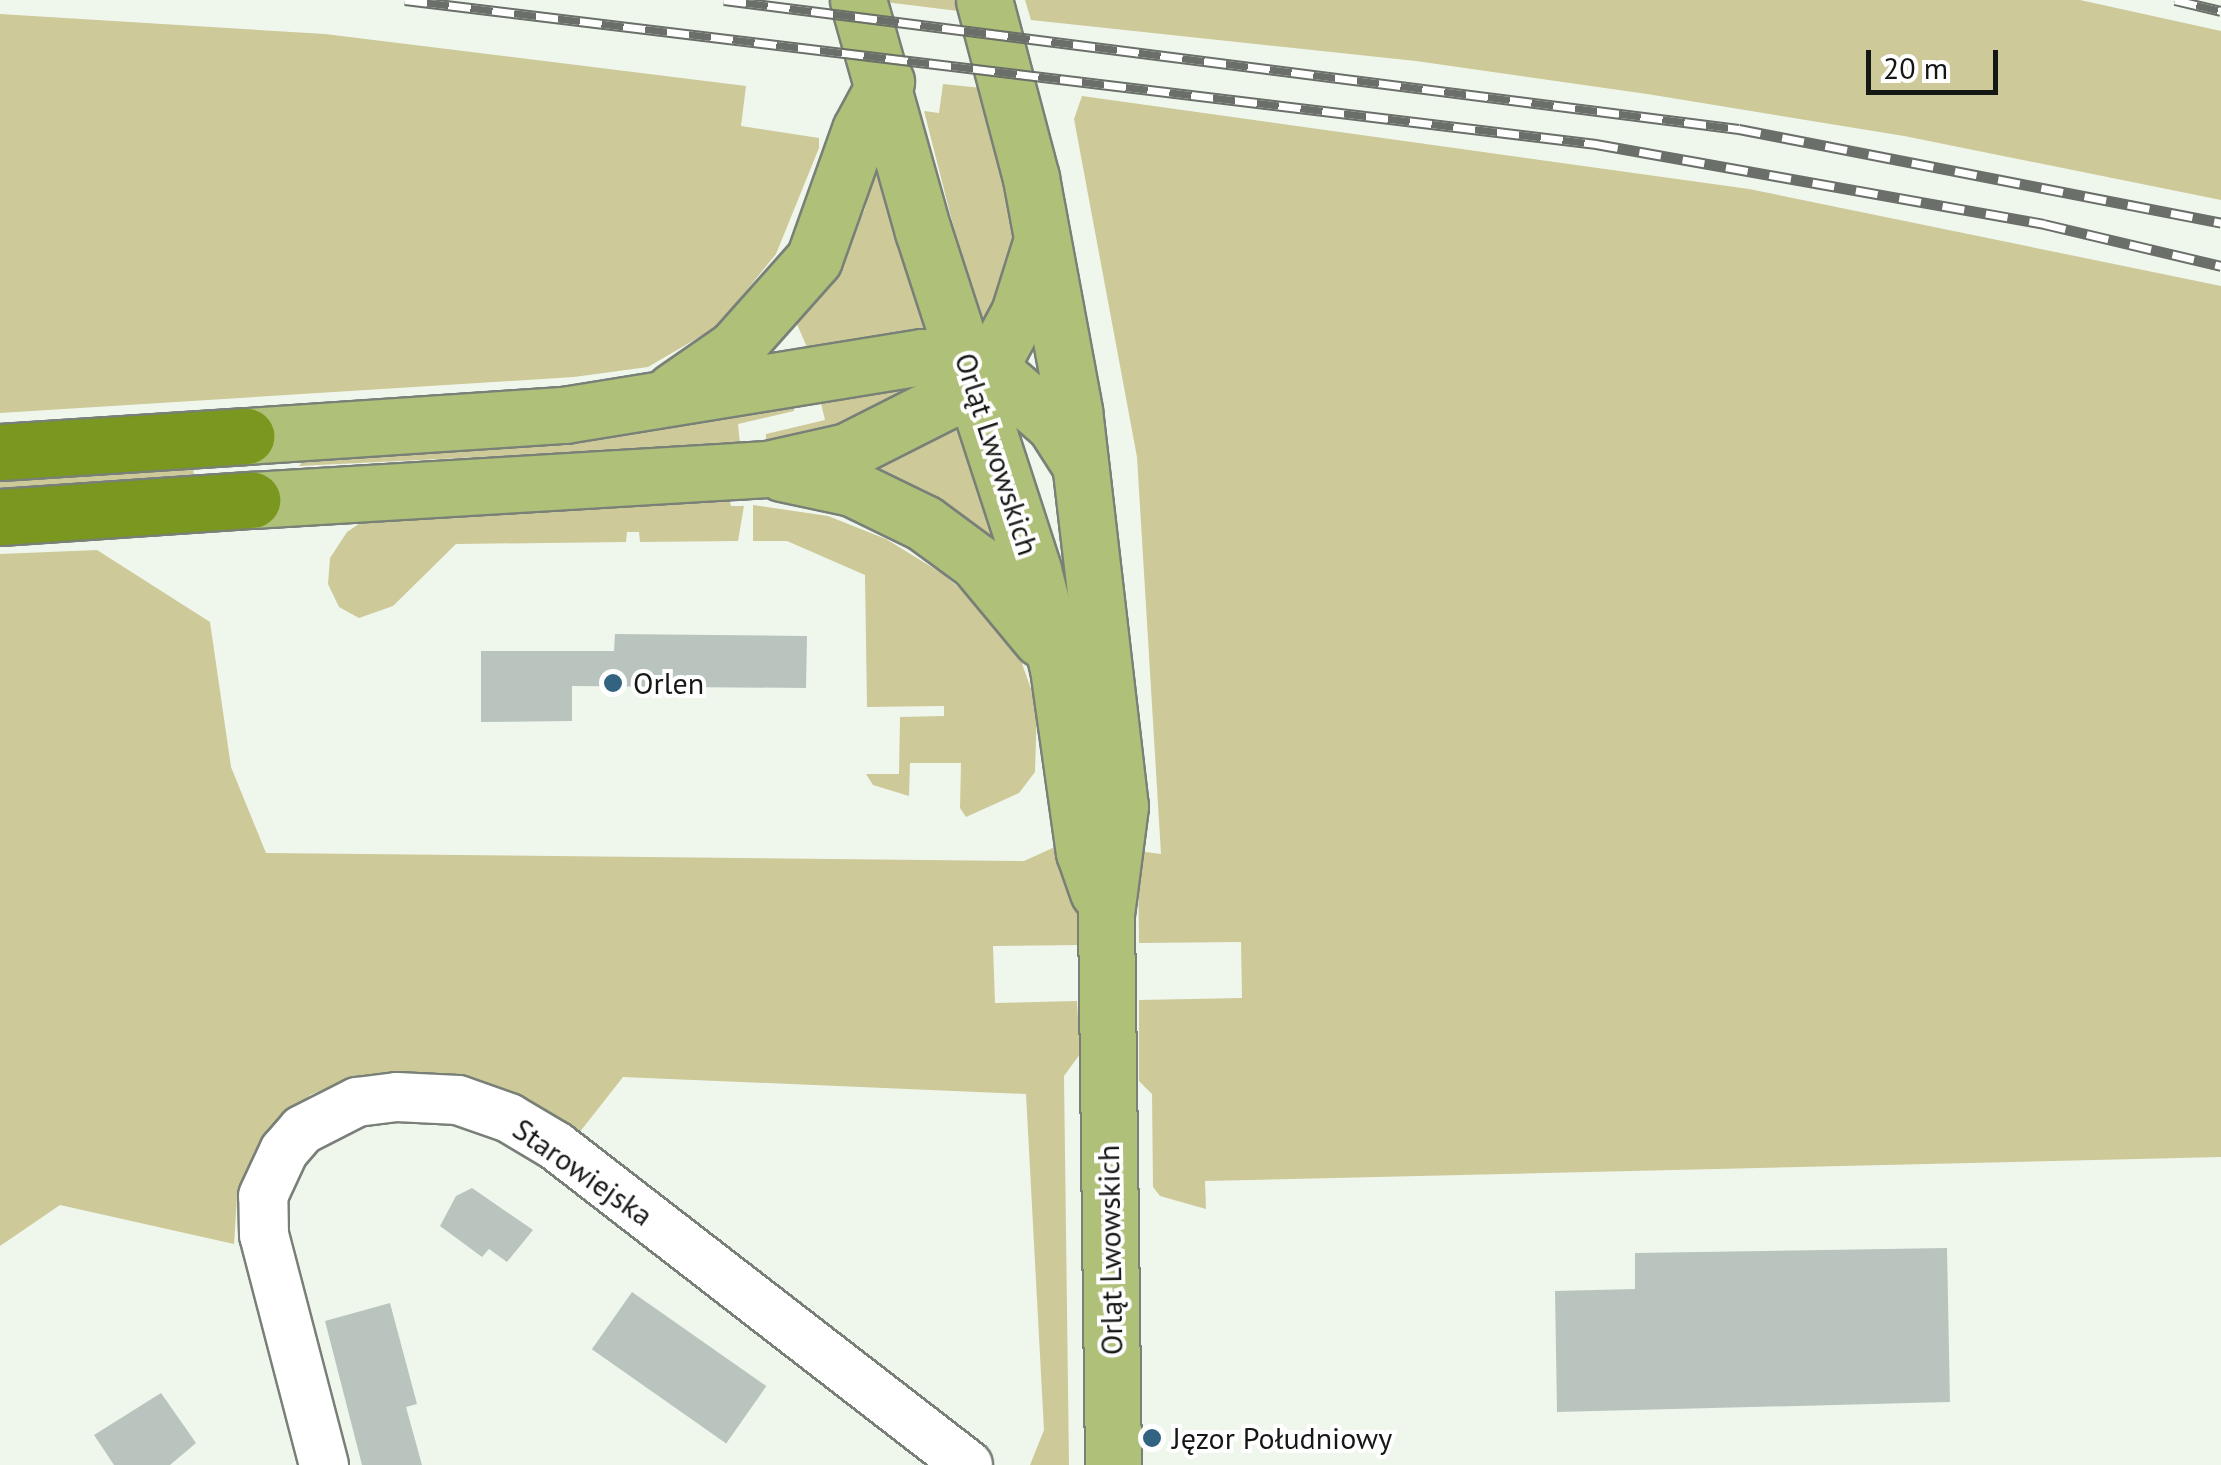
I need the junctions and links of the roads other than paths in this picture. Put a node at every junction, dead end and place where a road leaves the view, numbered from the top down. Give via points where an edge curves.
1 (858, 0) edge
2 (984, 0) edge
3 (886, 82) junction
4 (1044, 234) junction
5 (971, 371) junction
6 (658, 400) junction
7 (246, 436) joint
8 (0, 452) edge
9 (767, 469) junction
10 (1083, 470) junction
11 (252, 500) joint
12 (0, 517) edge
13 (1058, 668) junction
14 (1106, 914) junction
15 (310, 1459) edge
16 (968, 1465) edge
17 (1113, 1465) edge

1 - 3 main road, Orląt Lwowskich
2 - 4 main road, Orląt Lwowskich
3 - 5 main road, Orląt Lwowskich via 924,231
3 - 6 main road via 860,130 814,260 735,348
4 - 5 main road via 1020,313 997,354
4 - 10 main road, Orląt Lwowskich
5 - 6 main road via 922,356 876,359
5 - 9 main road via 948,400 898,430 847,451
5 - 10 main road via 1001,378 1034,404
5 - 13 main road, Orląt Lwowskich
6 - 7 main road via 564,415
7 - 8 highway
9 - 11 main road
9 - 13 main road via 852,488 924,523 977,562 1024,611
10 - 14 main road, Orląt Lwowskich via 1120,806
11 - 12 highway
13 - 14 main road, Orląt Lwowskich via 1084,852
14 - 17 main road, Orląt Lwowskich
15 - 16 street, Starowiejska via 264,1235 263,1196 284,1150 302,1130 357,1102 397,1097 458,1100 509,1118 556,1146

